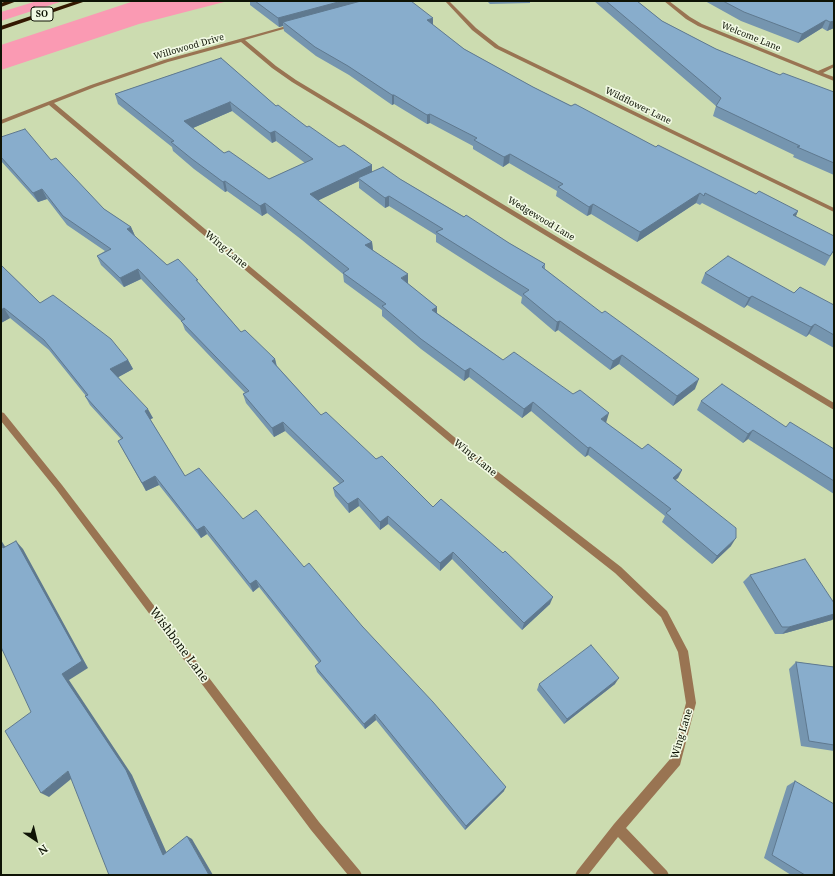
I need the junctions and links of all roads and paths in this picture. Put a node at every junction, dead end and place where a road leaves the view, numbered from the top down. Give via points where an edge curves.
1 (14, 1) edge
2 (83, 1) edge
3 (447, 1) edge
4 (666, 1) edge
5 (1, 5) edge
6 (301, 23) edge
7 (1, 28) edge
8 (242, 40) junction
9 (834, 65) edge
10 (818, 73) junction
11 (834, 79) edge
12 (50, 103) junction
13 (1, 122) edge
14 (834, 210) edge
15 (834, 407) edge
16 (1, 415) edge
17 (618, 828) junction
18 (356, 875) edge
19 (581, 875) edge
20 (663, 875) edge

1 - 5 highway
2 - 7 highway, SO
3 - 14 street, Wildflower Lane via 474,29 497,47
4 - 10 street, Welcome Lane via 700,25
6 - 8 street, Willowood Drive
8 - 12 street, Willowood Drive via 166,61
8 - 15 street, Wedgewood Lane via 294,80
9 - 10 street
10 - 11 street, Welcome Lane
12 - 13 street, Willowood Drive
12 - 17 street, Wing Lane via 468,453 618,570 664,614 683,651 691,703 676,761
16 - 18 street, Wishbone Lane via 59,487 315,826
17 - 19 street
17 - 20 street

